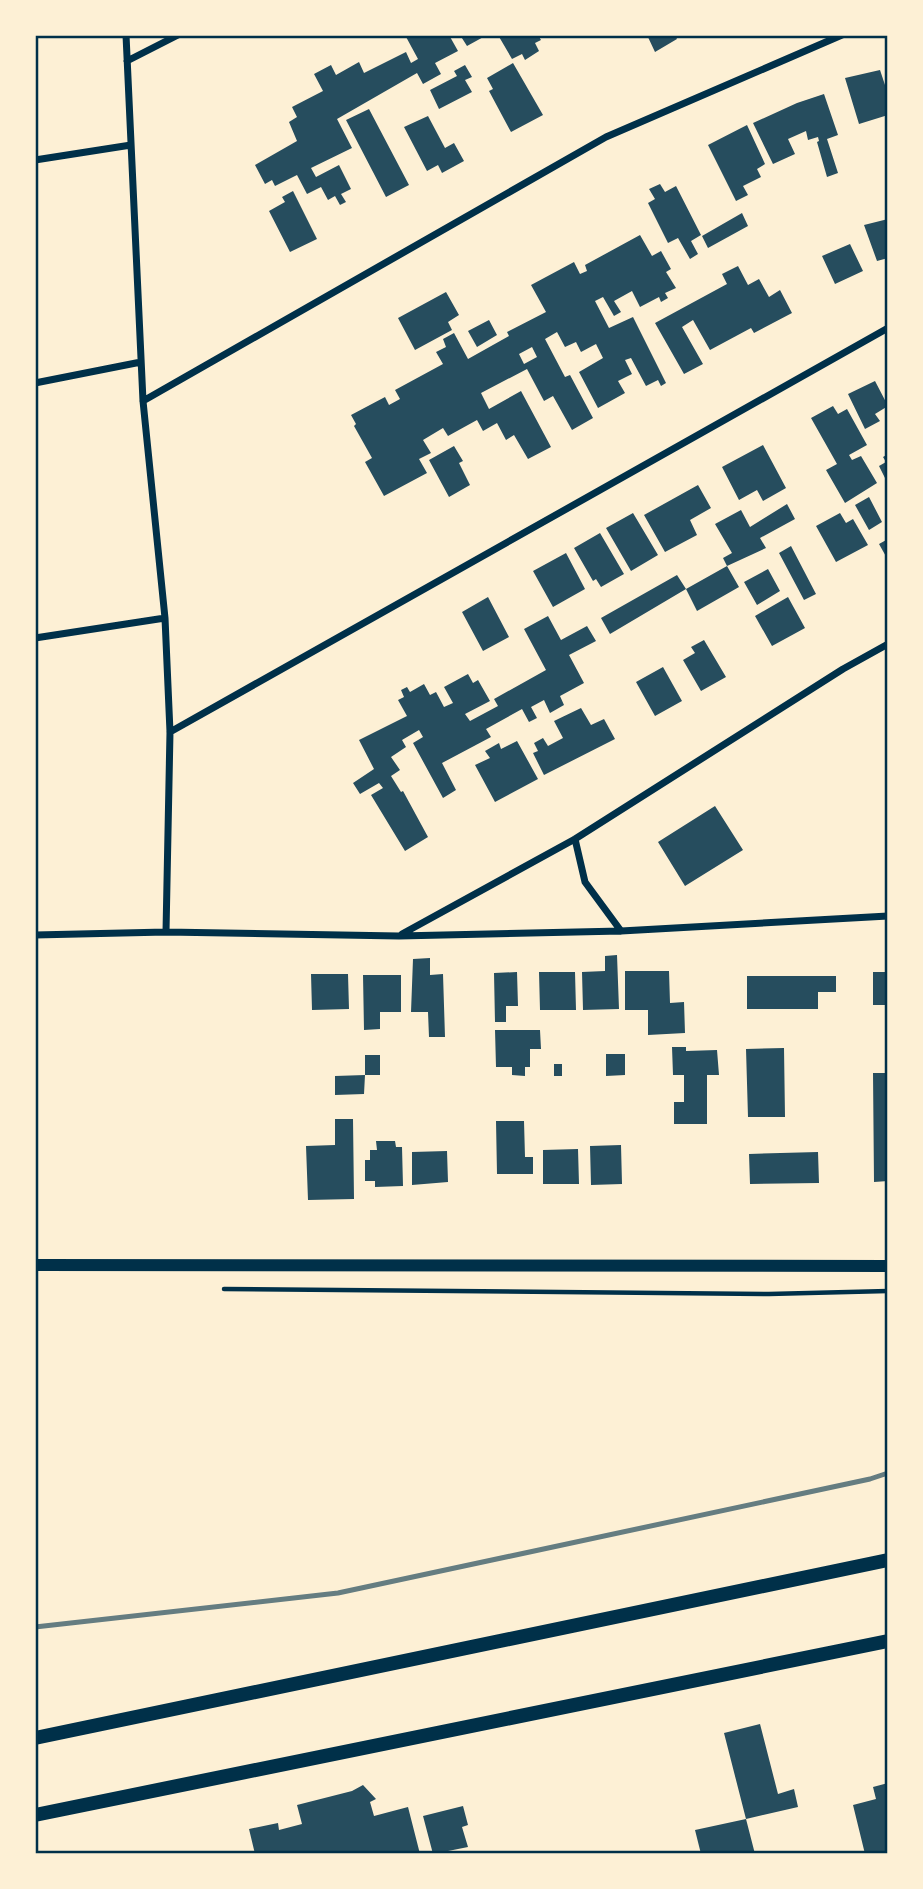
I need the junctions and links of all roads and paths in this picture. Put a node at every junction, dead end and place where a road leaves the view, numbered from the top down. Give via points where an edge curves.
1 (126, 35) edge
2 (178, 35) edge
3 (842, 35) edge
4 (127, 61) junction
5 (131, 145) junction
6 (35, 160) edge
7 (888, 328) edge
8 (141, 362) junction
9 (35, 383) edge
10 (143, 401) junction
11 (165, 618) junction
12 (35, 638) edge
13 (888, 644) edge
14 (170, 732) junction
15 (575, 839) junction
16 (888, 916) edge
17 (621, 930) junction
18 (166, 932) junction
19 (35, 935) edge
20 (399, 936) junction
21 (35, 1265) edge
22 (888, 1266) edge
23 (215, 1289) dead end
24 (888, 1291) edge
25 (888, 1560) edge
26 (888, 1641) edge
27 (35, 1738) edge
28 (35, 1815) edge

1 - 4 street
2 - 4 street
3 - 10 street via 607,137
4 - 5 street
5 - 6 street
5 - 8 street
7 - 14 street
8 - 9 street
8 - 10 street
10 - 11 street
11 - 12 street
11 - 14 street
13 - 15 street via 842,668
14 - 18 street
15 - 17 street via 585,882
15 - 20 street
16 - 17 street
17 - 20 street
18 - 19 street
18 - 20 street
21 - 22 street
23 - 24 path
25 - 27 main road
26 - 28 main road

